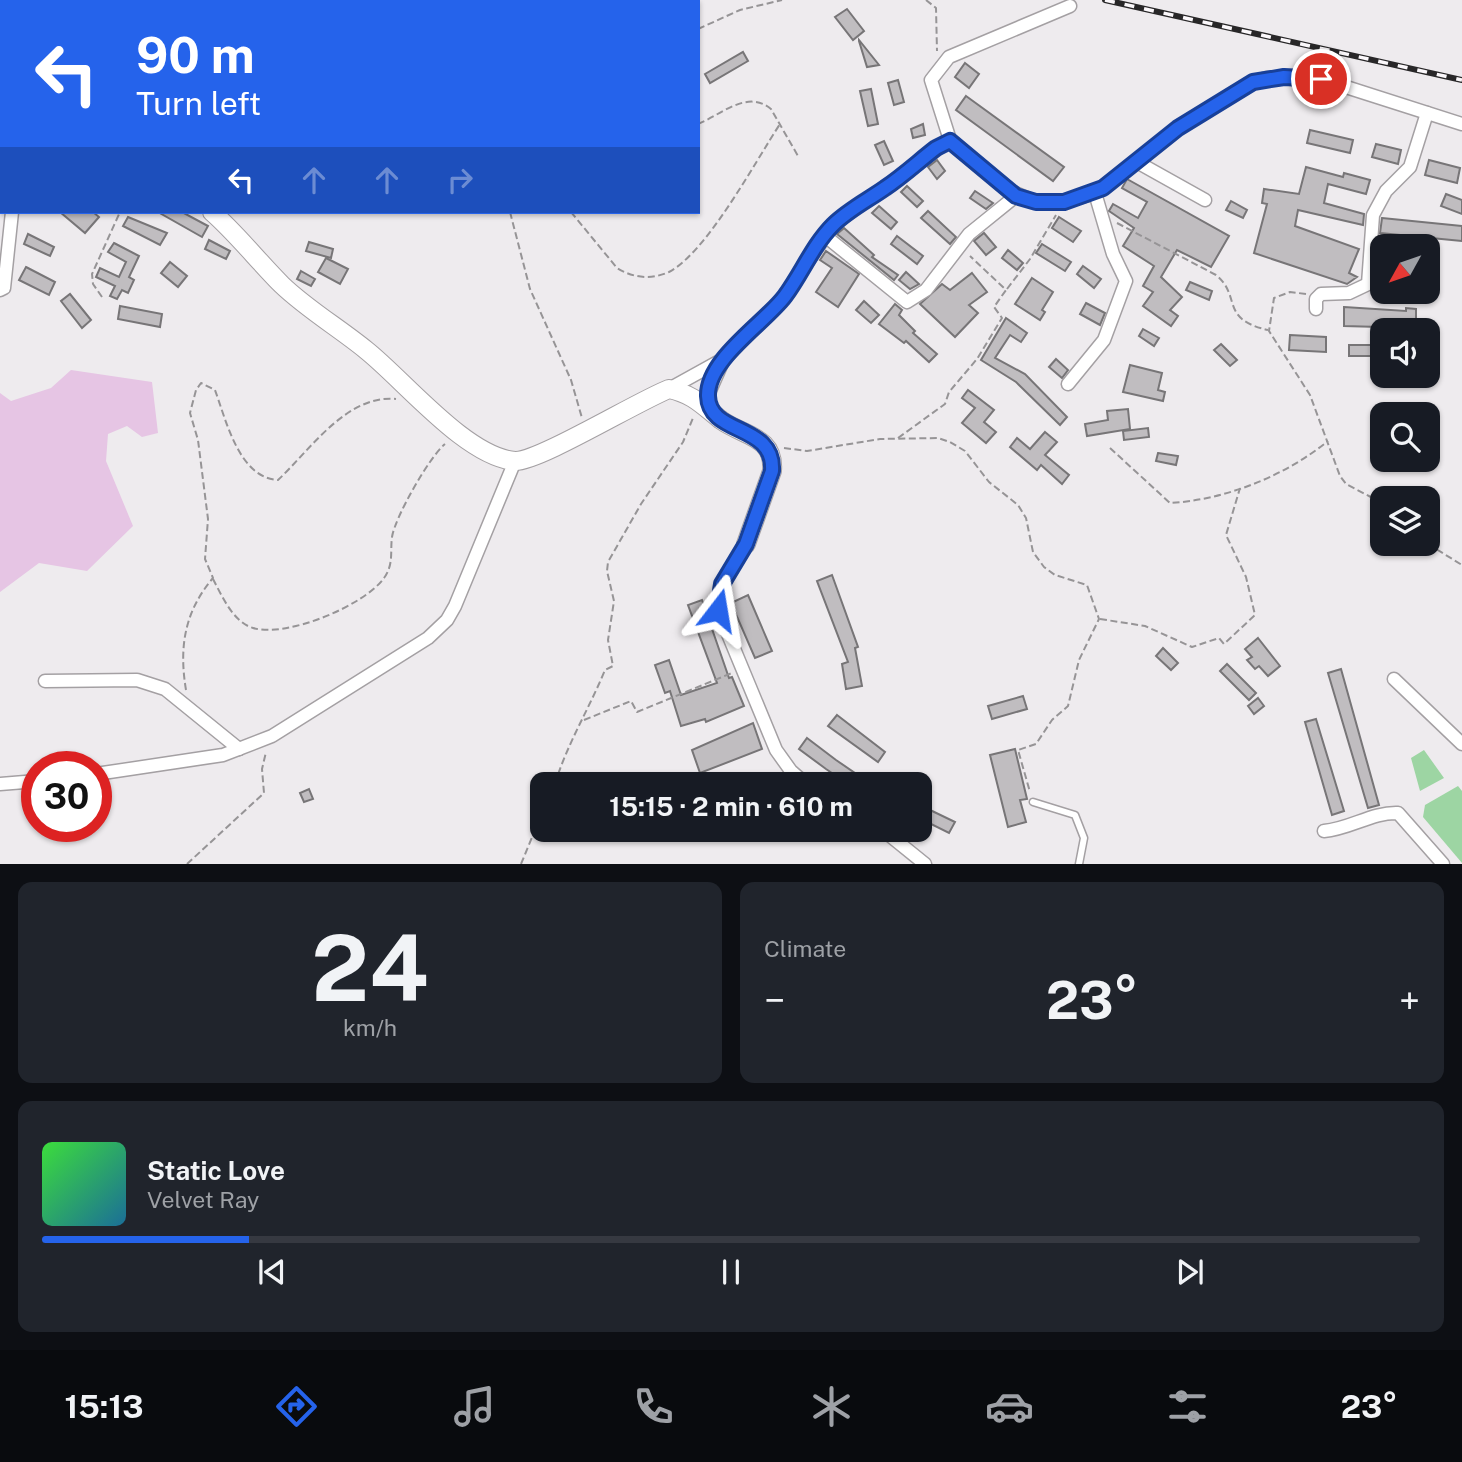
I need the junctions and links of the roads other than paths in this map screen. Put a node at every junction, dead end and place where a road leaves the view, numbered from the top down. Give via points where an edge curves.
1 (1070, 6) dead end
2 (1427, 113) junction
3 (1462, 124) edge
4 (950, 141) junction
5 (1137, 162) junction
6 (1095, 193) junction
7 (1016, 196) junction
8 (1205, 200) dead end
9 (12, 214) edge
10 (214, 214) edge
11 (824, 235) junction
12 (0, 290) edge
13 (1316, 304) road end
14 (725, 358) junction
15 (1069, 384) dead end
16 (669, 389) junction
17 (707, 406) junction
18 (515, 461) junction
19 (746, 544) joint
20 (1394, 679) dead end
21 (45, 681) dead end
22 (1462, 744) edge
23 (239, 750) junction
24 (112, 772) edge
25 (792, 772) edge
26 (21, 782) edge
27 (0, 784) edge
28 (1033, 802) road end
29 (1324, 831) dead end
30 (898, 842) edge
31 (925, 863) edge
32 (1079, 863) edge
33 (1443, 863) edge

1 - 4 street via 949,57 937,69 931,80
2 - 3 street
2 - 5 street via 1321,79 1267,78 1178,128
2 - 13 street via 1410,167 1386,191 1373,215 1367,284 1360,290 1321,294
4 - 7 street
4 - 11 street
5 - 6 street
5 - 8 street
6 - 7 street via 1064,202
6 - 15 street via 1126,281 1104,340
7 - 11 street via 959,245 926,290 907,302
9 - 12 street via 4,288
10 - 18 street via 297,298 367,351 463,437
11 - 14 street via 778,305
14 - 16 street
14 - 17 street via 716,371
16 - 17 street
16 - 18 street
17 - 19 street via 722,420 761,440 773,460
18 - 23 street via 455,606 439,629 272,736
19 - 25 street via 722,584 718,610 776,750
20 - 22 street
21 - 23 street via 137,680 165,689
23 - 24 street
26 - 27 street
28 - 32 lane via 1075,815 1084,838
29 - 33 street via 1398,813
30 - 31 street

